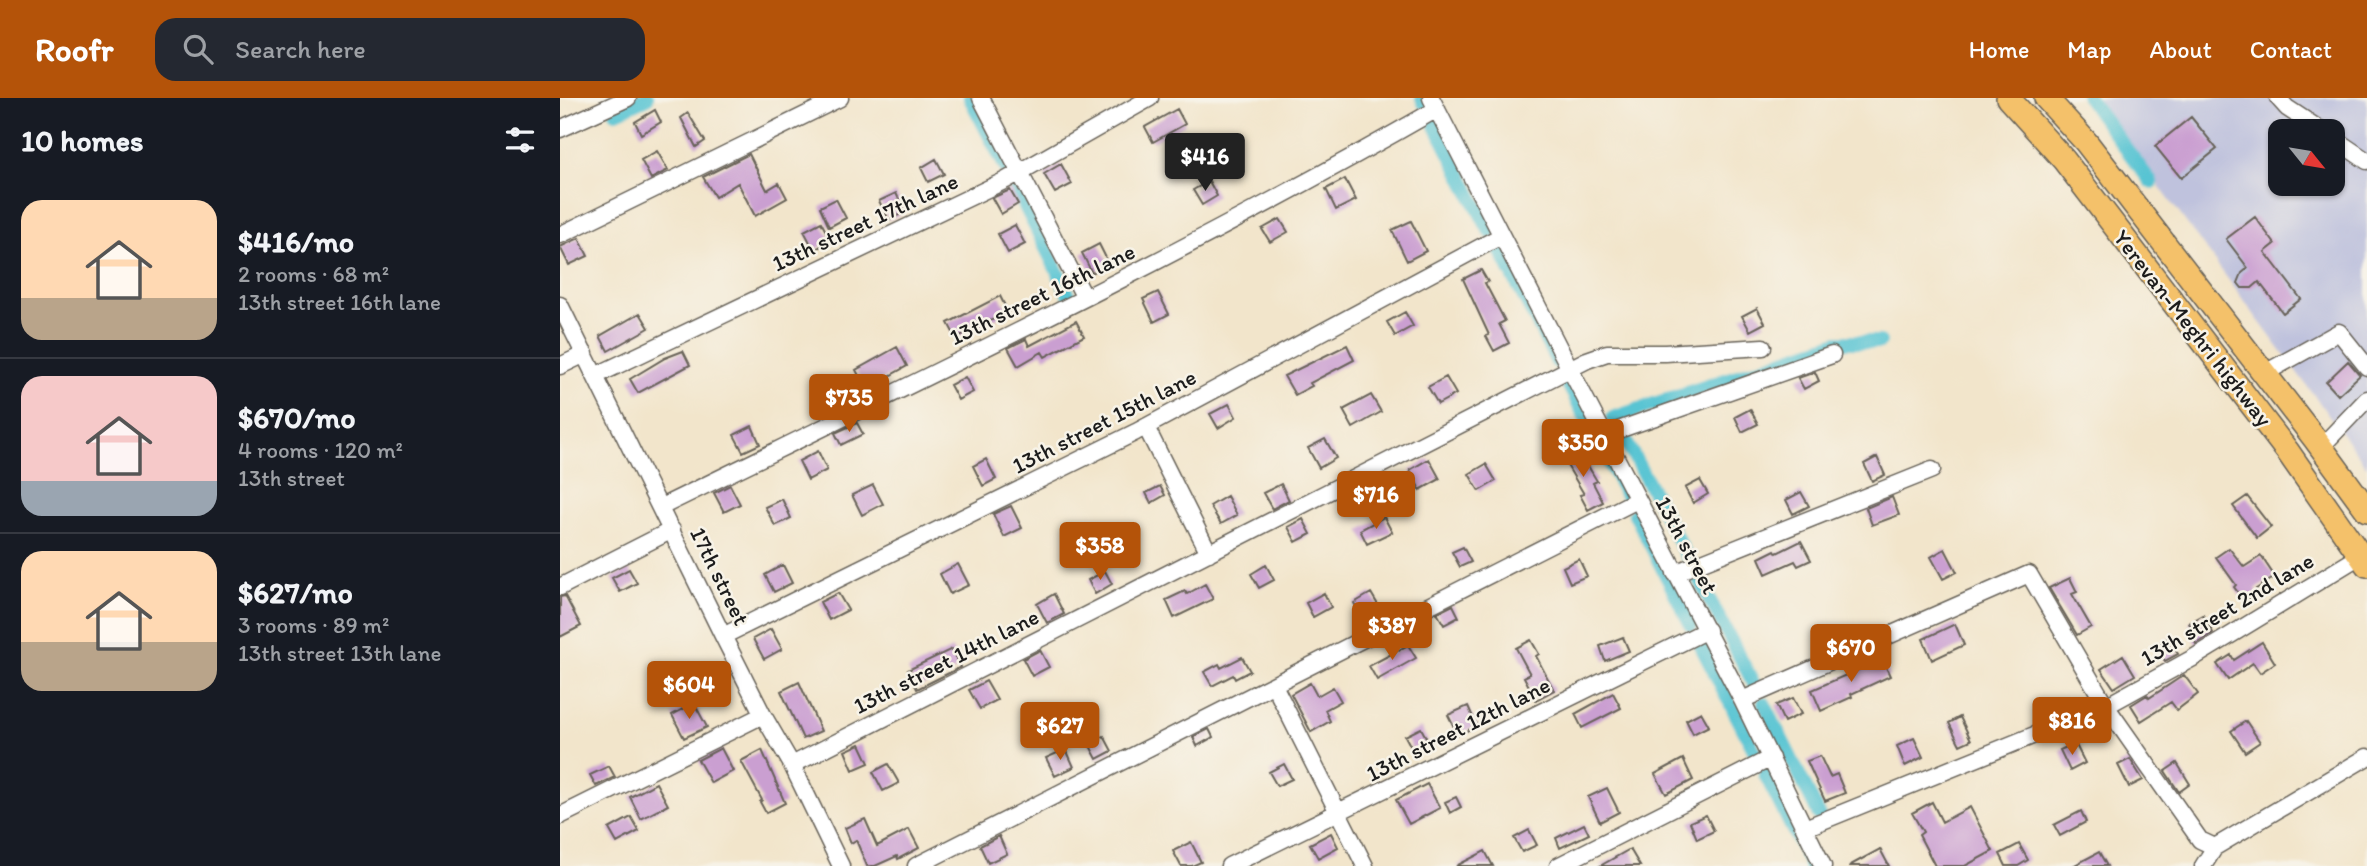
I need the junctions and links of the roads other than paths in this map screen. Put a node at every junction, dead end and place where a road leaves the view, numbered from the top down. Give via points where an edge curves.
1 (628, 98) edge
2 (840, 98) edge
3 (982, 98) edge
4 (1150, 98) edge
5 (2008, 98) edge
6 (2046, 98) edge
7 (2278, 98) edge
8 (1434, 104) edge
9 (2304, 119) edge
10 (560, 128) edge
11 (2345, 146) edge
12 (2367, 161) edge
13 (1020, 172) junction
14 (560, 234) edge
15 (1501, 236) junction
16 (1085, 298) junction
17 (560, 305) edge
18 (1763, 347) dead end
19 (584, 354) junction
20 (1832, 355) dead end
21 (560, 366) edge
22 (2367, 367) edge
23 (1570, 369) junction
24 (2265, 373) junction
25 (595, 376) junction
26 (2367, 399) edge
27 (1146, 427) junction
28 (1604, 435) junction
29 (2321, 447) junction
30 (1932, 470) dead end
31 (1637, 500) junction
32 (662, 507) junction
33 (2367, 509) edge
34 (672, 530) junction
35 (1209, 553) junction
36 (2364, 561) edge
37 (1675, 573) junction
38 (560, 587) edge
39 (1707, 630) junction
40 (723, 636) junction
41 (1274, 685) junction
42 (1742, 700) junction
43 (2106, 706) junction
44 (763, 715) junction
45 (2367, 757) edge
46 (1771, 758) junction
47 (792, 765) junction
48 (1338, 814) junction
49 (560, 816) edge
50 (1805, 828) junction
51 (2215, 847) junction
52 (841, 866) edge
53 (916, 866) edge
54 (1229, 866) edge
55 (1365, 866) edge
56 (1558, 866) edge
57 (1823, 866) edge
58 (2203, 866) edge

1 - 10 street
2 - 14 street
3 - 13 street
4 - 13 street, 13th street 17th lane
5 - 36 highway, Yerevan-Meghri highway via 2064,160 2288,452
6 - 24 highway, Yerevan-Meghri highway via 2086,142
7 - 9 street
8 - 15 street, 13th street
8 - 16 street, 13th street 16th lane via 1338,166
11 - 12 street
13 - 16 street
13 - 25 street, 13th street 17th lane
15 - 23 street, 13th street
15 - 27 street, 13th street 15th lane
16 - 32 street, 13th street 16th lane
17 - 19 street, 17th street
18 - 23 street, 13th street 14th lane via 1607,353
19 - 21 street
19 - 25 street, 17th street
20 - 28 street
22 - 24 street via 2339,332
23 - 28 street, 13th street
23 - 35 street, 13th street 14th lane
24 - 29 highway, Yerevan-Meghri highway
25 - 32 street, 17th street
26 - 29 street
27 - 35 street
27 - 40 street, 13th street 15th lane
28 - 31 street, 13th street
29 - 33 highway, Yerevan-Meghri highway
30 - 37 street
31 - 37 street, 13th street
31 - 41 street
32 - 34 street, 17th street
34 - 38 street
34 - 40 street, 17th street
35 - 47 street, 13th street 14th lane
36 - 43 street, 13th street 2nd lane
37 - 39 street, 13th street
39 - 42 street, 13th street
39 - 48 street, 13th street 12th lane
40 - 44 street, 17th street
41 - 48 street
41 - 53 street
42 - 43 street via 2029,574
42 - 46 street, 13th street
43 - 50 street, 13th street 2nd lane
43 - 51 street via 2200,840
44 - 47 street, 17th street
44 - 49 street
45 - 51 street
46 - 50 street, 13th street
46 - 56 street
47 - 52 street, 17th street
48 - 54 street, 13th street 12th lane
48 - 55 street
50 - 57 street, 13th street
51 - 58 street

